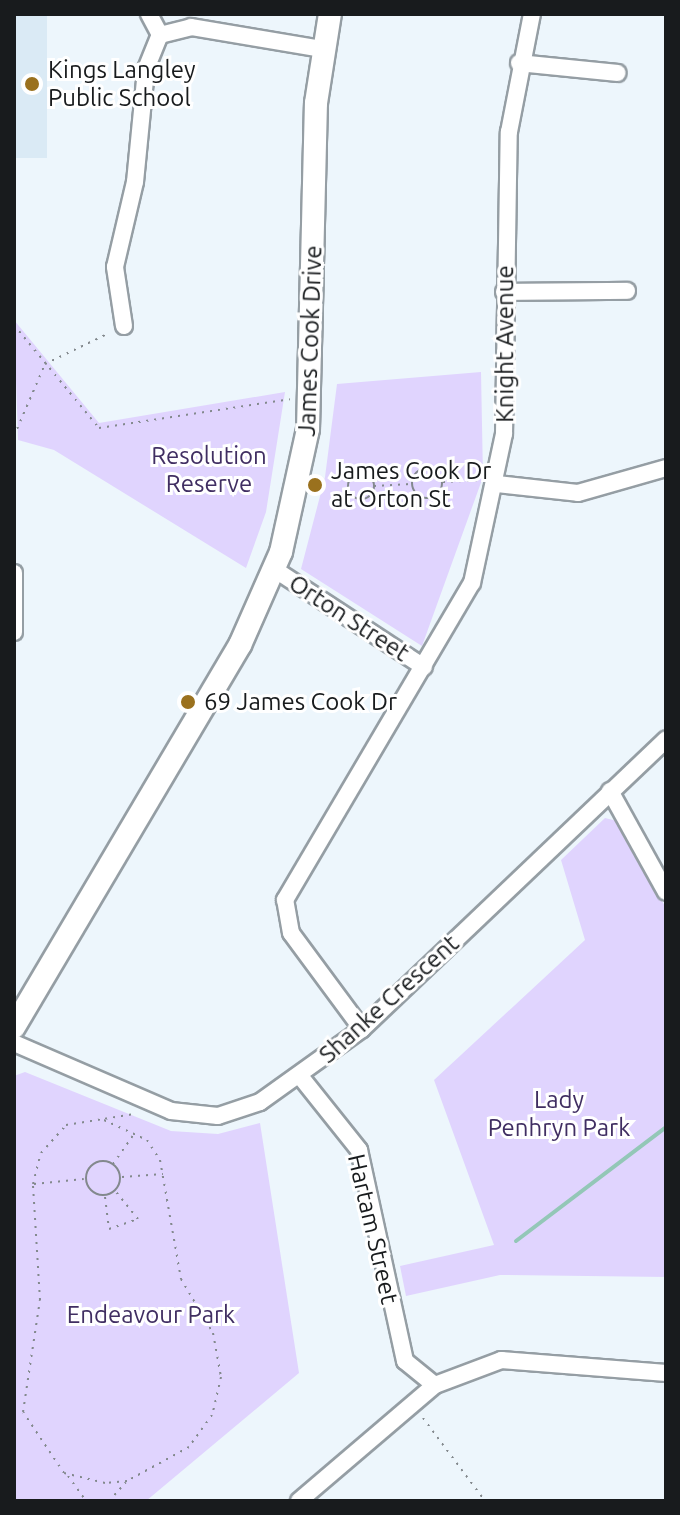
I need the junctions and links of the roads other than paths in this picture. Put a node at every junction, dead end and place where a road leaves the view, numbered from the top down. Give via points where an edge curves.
1 (149, 14) edge
2 (330, 14) edge
3 (532, 14) edge
4 (160, 35) junction
5 (322, 49) junction
6 (519, 63) junction
7 (617, 73) dead end
8 (627, 291) dead end
9 (504, 292) junction
10 (124, 326) road end
11 (666, 468) edge
12 (498, 481) junction
13 (274, 569) junction
14 (14, 573) edge
15 (14, 632) edge
16 (424, 667) junction
17 (666, 739) edge
18 (610, 791) junction
19 (666, 892) edge
20 (14, 1027) edge
21 (362, 1029) junction
22 (14, 1043) edge
23 (300, 1076) junction
24 (666, 1373) edge
25 (435, 1385) junction
26 (299, 1501) edge

1 - 4 street
2 - 5 street, James Cook Drive
3 - 6 street, Knight Avenue
4 - 5 street via 191,27
4 - 10 street via 146,69 135,182 115,267
5 - 13 street, James Cook Drive via 308,429
6 - 7 street
6 - 9 street, Knight Avenue
8 - 9 street
9 - 12 street, Knight Avenue
11 - 12 street via 578,493
12 - 16 street, Knight Avenue via 472,583
13 - 16 street, Orton Street
13 - 20 street, James Cook Drive via 240,645
14 - 15 street
16 - 21 street, Knight Avenue via 285,900 291,933
17 - 18 street, Shanke Crescent
18 - 19 street
18 - 21 street, Shanke Crescent
21 - 23 street, Shanke Crescent
22 - 23 street, Shanke Crescent via 171,1111 218,1116
23 - 25 street, Hartam Street via 359,1150 405,1361
24 - 25 street via 501,1360
25 - 26 street

